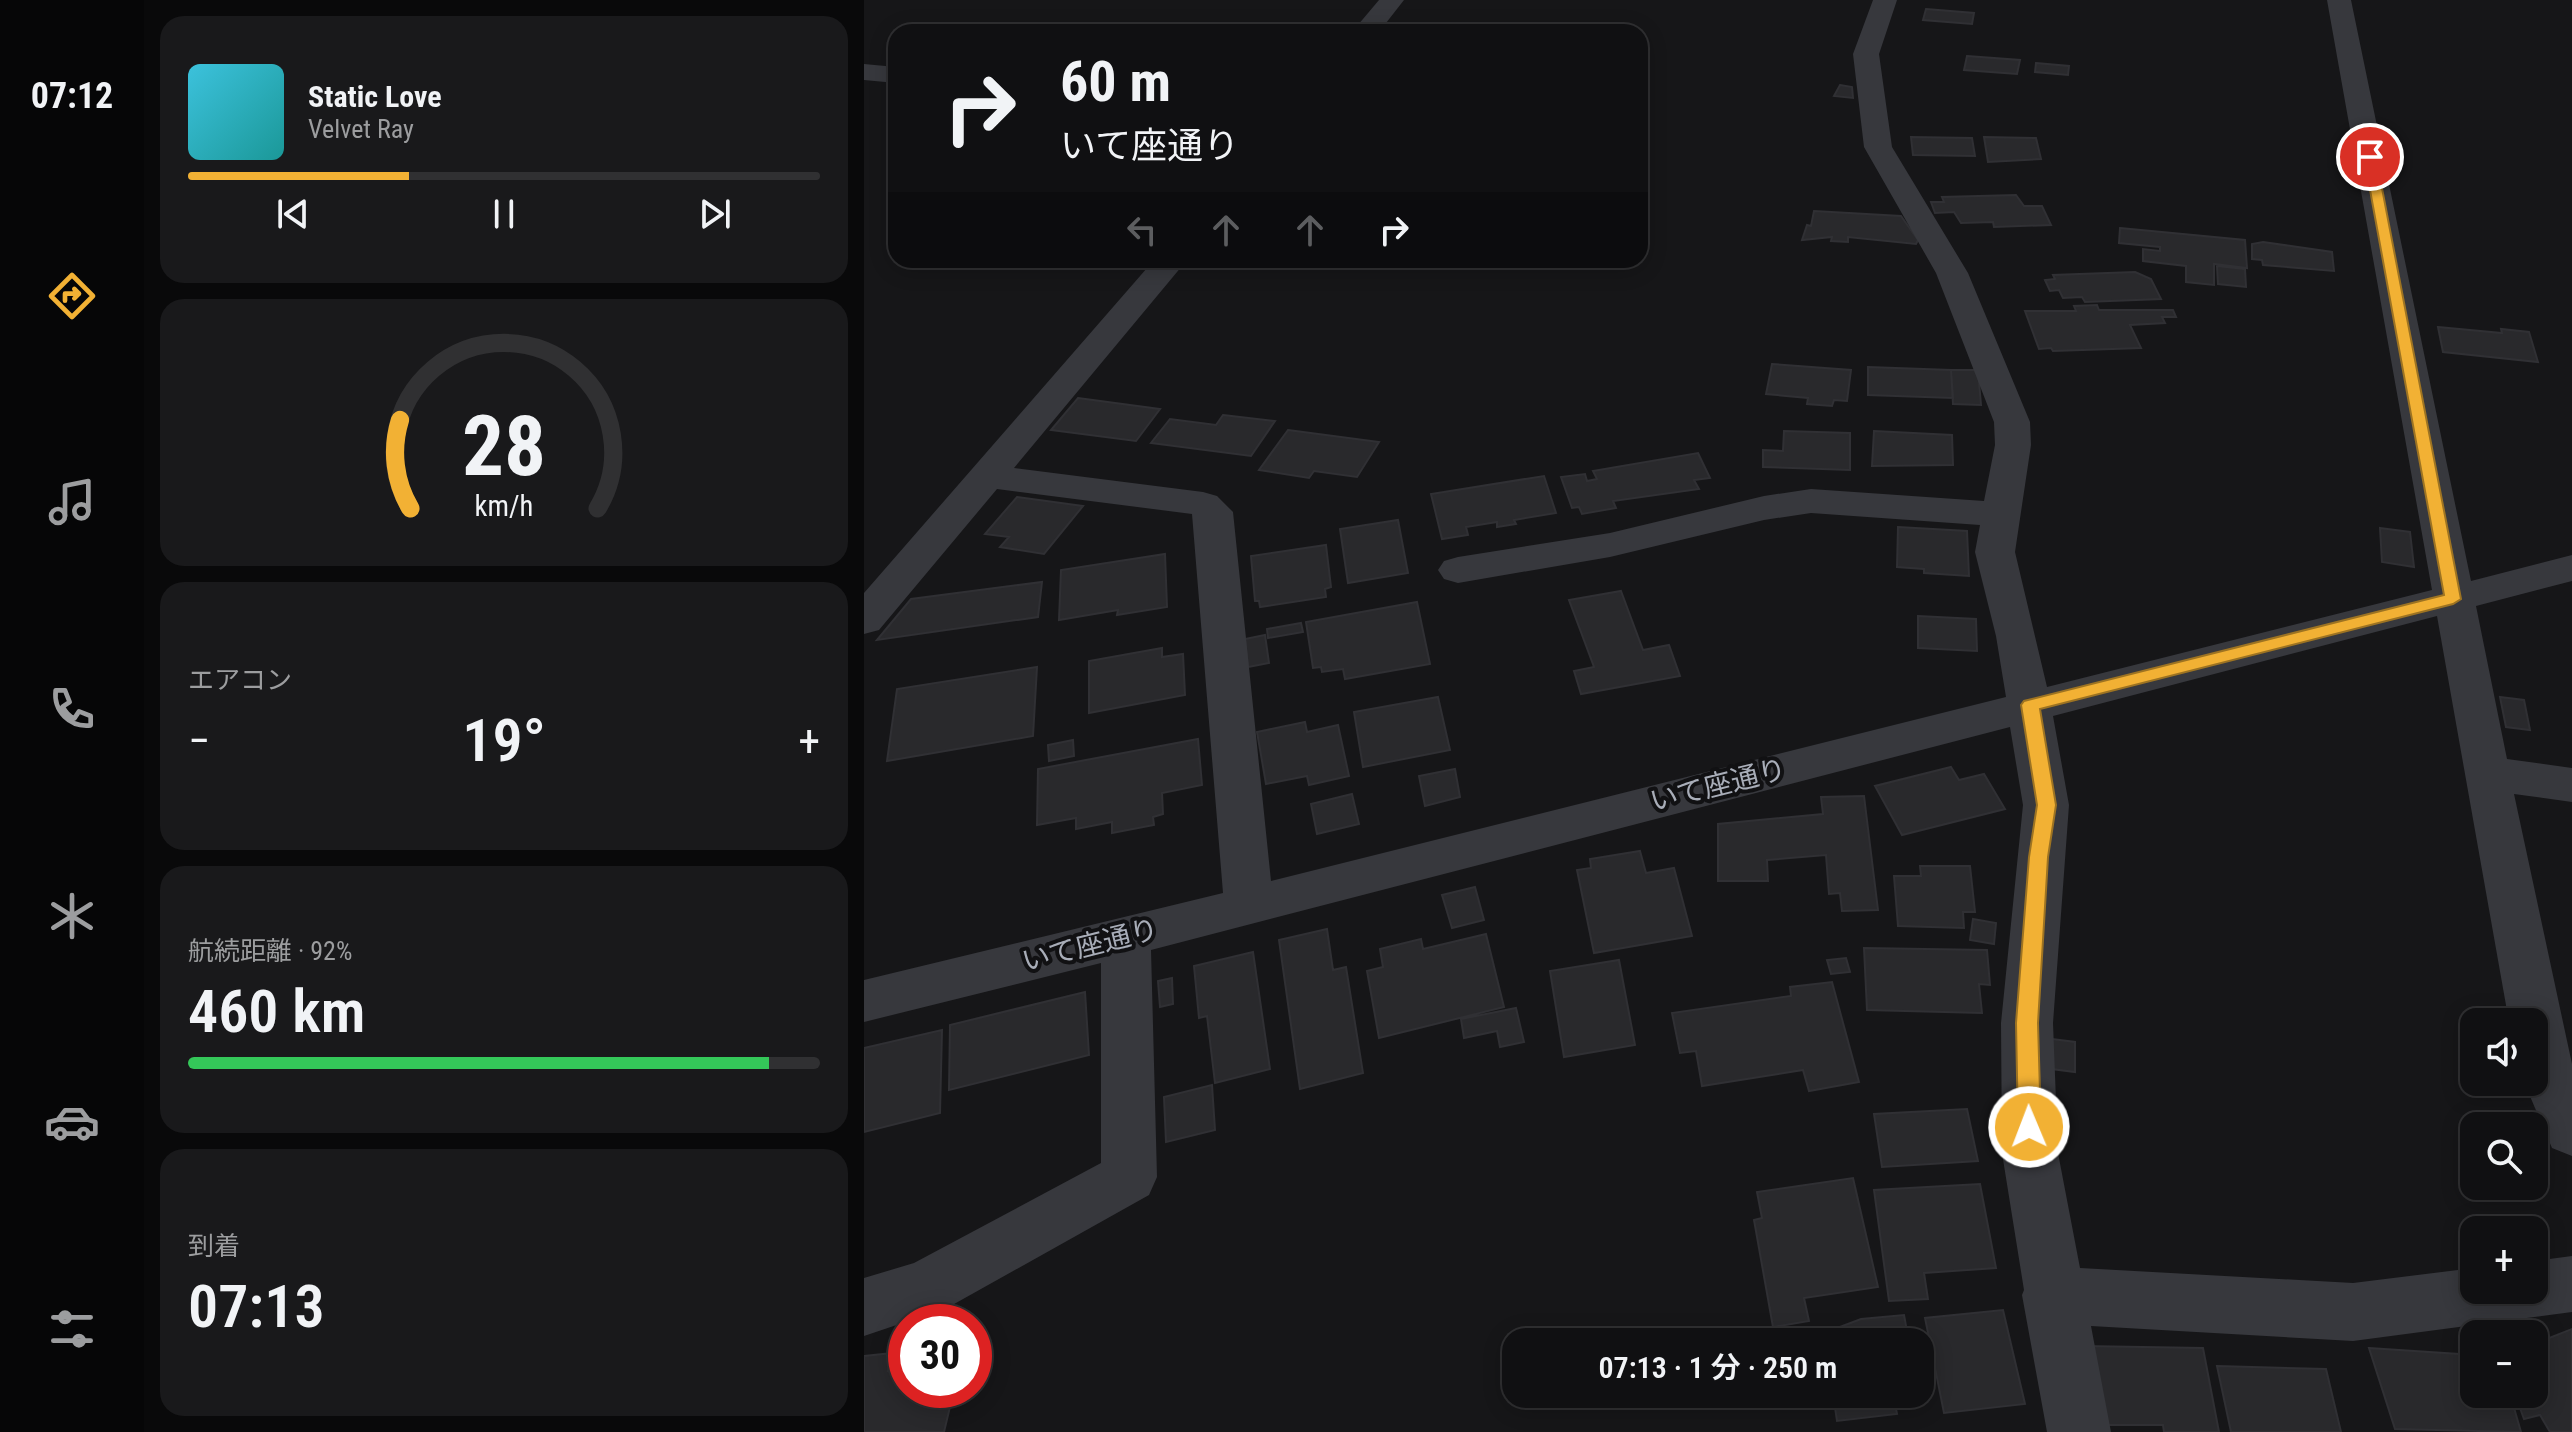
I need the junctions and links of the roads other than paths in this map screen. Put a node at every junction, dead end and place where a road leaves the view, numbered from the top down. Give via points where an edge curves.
1 (1392, 0) edge
2 (1885, 0) edge
3 (2339, 0) edge
4 (1372, 24) edge
5 (864, 72) edge
6 (888, 74) edge
7 (1164, 268) edge
8 (987, 476) junction
9 (1998, 514) junction
10 (2572, 568) edge
11 (1458, 570) dead end
12 (2453, 599) junction
13 (864, 620) edge
14 (2030, 705) junction
15 (2487, 773) junction
16 (2572, 785) edge
17 (1249, 906) junction
18 (1126, 937) junction
19 (864, 1001) edge
20 (2572, 1131) edge
21 (2572, 1284) edge
22 (2548, 1288) edge
23 (2052, 1295) junction
24 (2460, 1299) edge
25 (864, 1307) edge
26 (2079, 1432) edge

1 - 4 street
2 - 9 street via 1866,54 1878,147 1952,273 2012,422 2013,445
3 - 12 street
5 - 6 street
7 - 8 street
8 - 13 street
8 - 17 street via 1203,504 1214,512
9 - 11 street via 1811,501 1610,545
9 - 14 street via 1995,552
10 - 12 street, いて座通り
12 - 14 street, いて座通り
12 - 15 street
14 - 17 street, いて座通り
14 - 23 street via 2046,805 2027,1023 2030,1153
15 - 16 street
15 - 20 street via 2540,1048
17 - 18 street, いて座通り
18 - 19 street, いて座通り
18 - 25 street via 1129,1177 926,1288
21 - 22 street
23 - 24 street via 2353,1312
23 - 26 street

